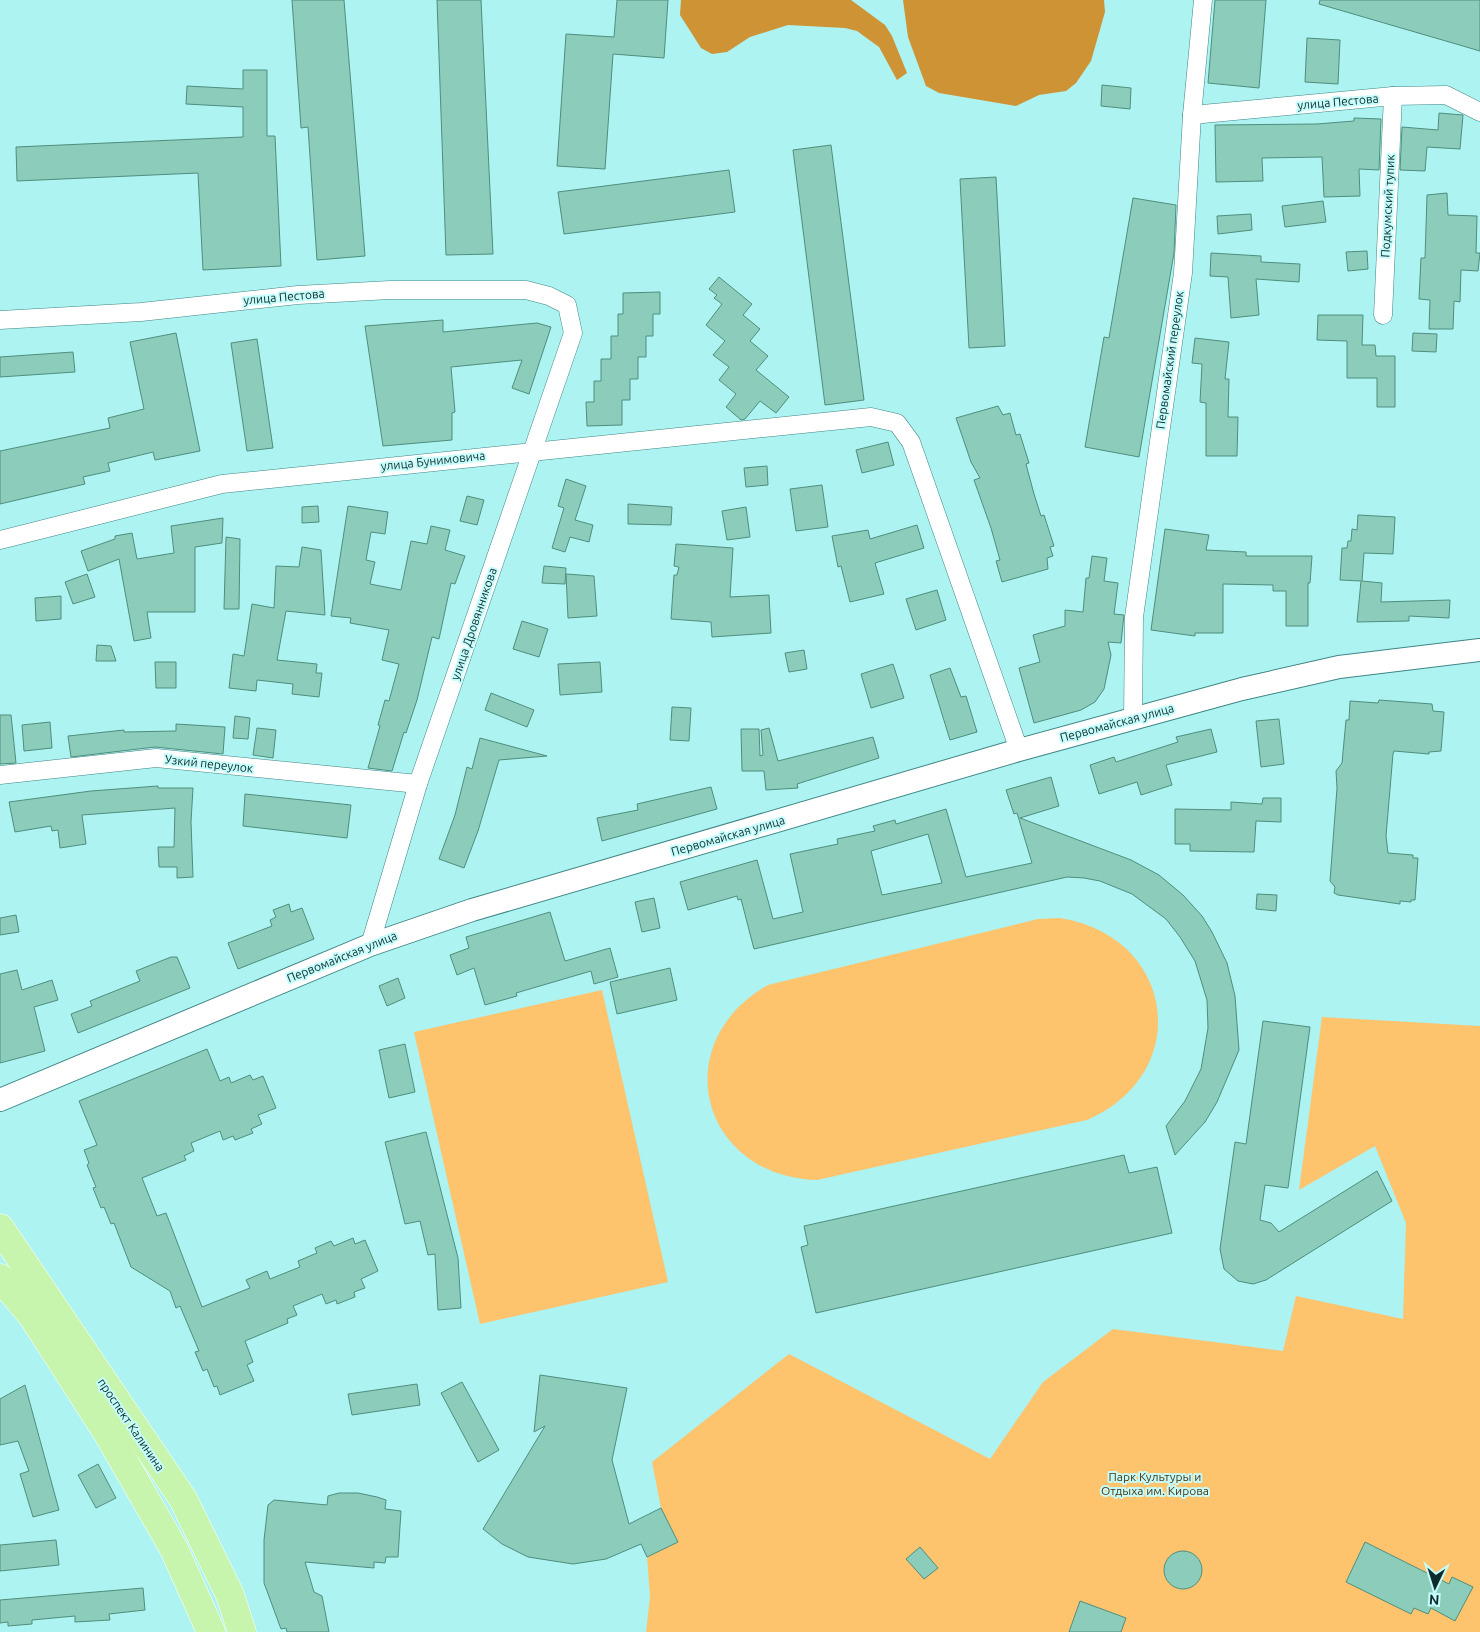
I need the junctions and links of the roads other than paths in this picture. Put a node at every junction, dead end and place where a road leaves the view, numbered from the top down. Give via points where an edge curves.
1 (1203, 0) edge
2 (1393, 96) junction
3 (1480, 112) edge
4 (1192, 115) junction
5 (567, 304) joint
6 (1384, 315) dead end
7 (0, 320) edge
8 (534, 451) junction
9 (0, 540) edge
10 (1480, 650) edge
11 (1133, 719) junction
12 (1019, 750) junction
13 (0, 775) edge
14 (418, 784) junction
15 (370, 945) junction
16 (0, 1100) edge
17 (0, 1228) edge
18 (0, 1278) edge
19 (211, 1632) edge
20 (242, 1632) edge

1 - 4 street, Первомайский переулок
2 - 3 street, улица Пестова via 1446,95
2 - 4 street, улица Пестова
2 - 6 street, Подкумский тупик
4 - 11 street, Первомайский переулок via 1183,273 1134,617
5 - 7 street, улица Пестова via 526,290 390,290 298,295 141,312
5 - 8 street, улица Дровянникова via 574,334
8 - 9 street, улица Бунимовича via 222,484
8 - 12 street, улица Бунимовича via 871,417 897,423 911,442
8 - 14 street, улица Дровянникова
10 - 11 street, Первомайская улица via 1339,667 1242,688
11 - 12 street, Первомайская улица
12 - 15 street, Первомайская улица via 472,910
13 - 14 street, Узкий переулок via 156,758
14 - 15 street, улица Дровянникова
15 - 16 street, Первомайская улица
17 - 20 main road, проспект Калинина via 183,1499 230,1595
18 - 19 main road, проспект Калинина via 31,1314 108,1434 174,1549

